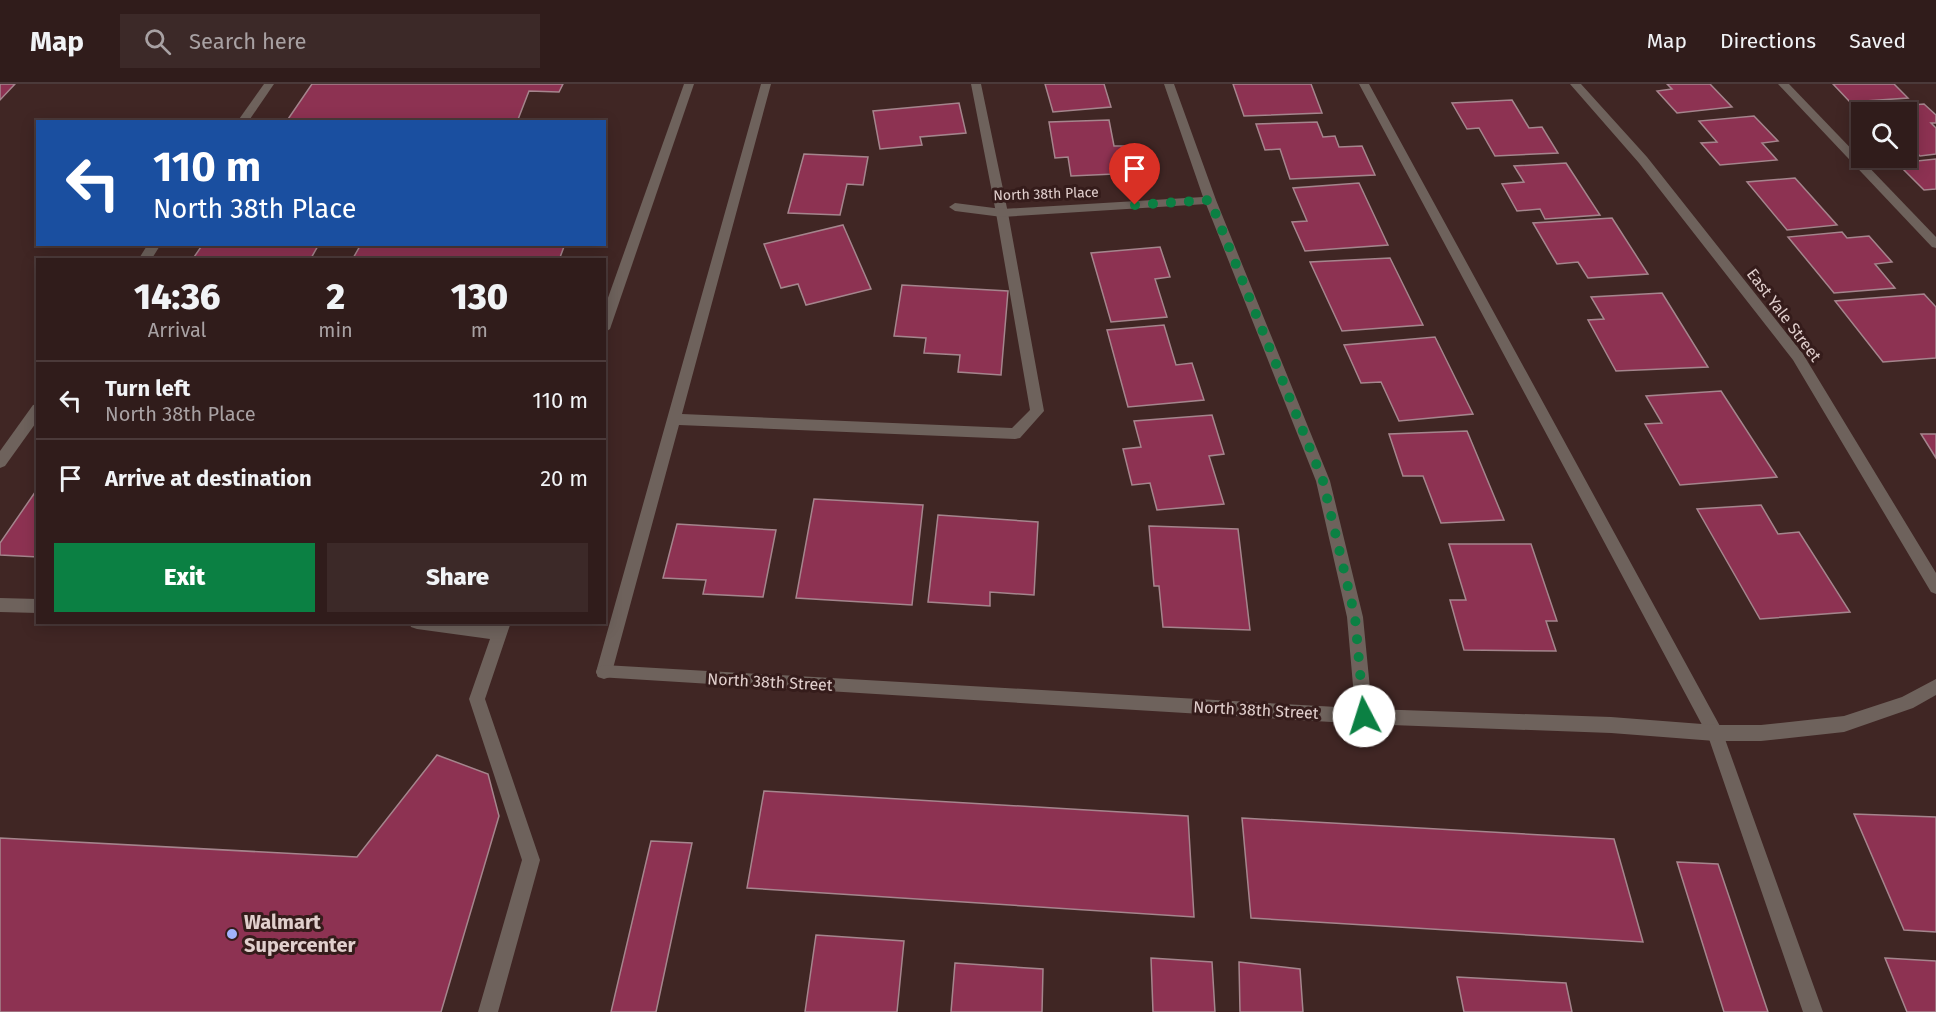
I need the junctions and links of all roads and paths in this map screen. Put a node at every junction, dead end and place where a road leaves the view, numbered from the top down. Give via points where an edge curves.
1 (268, 84) edge
2 (689, 84) edge
3 (766, 84) edge
4 (976, 84) edge
5 (1169, 84) edge
6 (1364, 84) edge
7 (1575, 84) edge
8 (1783, 84) edge
9 (243, 120) edge
10 (1210, 200) junction
11 (955, 207) dead end
12 (1002, 213) junction
13 (1936, 243) edge
14 (606, 323) edge
15 (36, 412) edge
16 (673, 419) junction
17 (0, 462) edge
18 (1936, 587) edge
19 (0, 605) edge
20 (36, 606) edge
21 (445, 624) edge
22 (501, 628) edge
23 (1936, 686) edge
24 (1364, 716) junction
25 (1715, 733) junction
26 (488, 1012) edge
27 (1814, 1012) edge

1 - 9 street
2 - 14 street
3 - 16 street
4 - 12 street
5 - 10 street
6 - 25 street
7 - 18 street, East Yale Street via 1643,160 1798,357
8 - 13 street
10 - 12 street, North 38th Place
10 - 24 street via 1323,481 1355,617
11 - 12 street, North 38th Place
12 - 16 street via 1037,411 1015,434
15 - 17 street
16 - 24 street, North 38th Street via 603,672
19 - 20 street
21 - 22 street
22 - 26 street via 477,699 531,860
23 - 25 street, North 38th Street via 1908,703 1844,724 1761,733
24 - 25 street, North 38th Street
25 - 27 street

